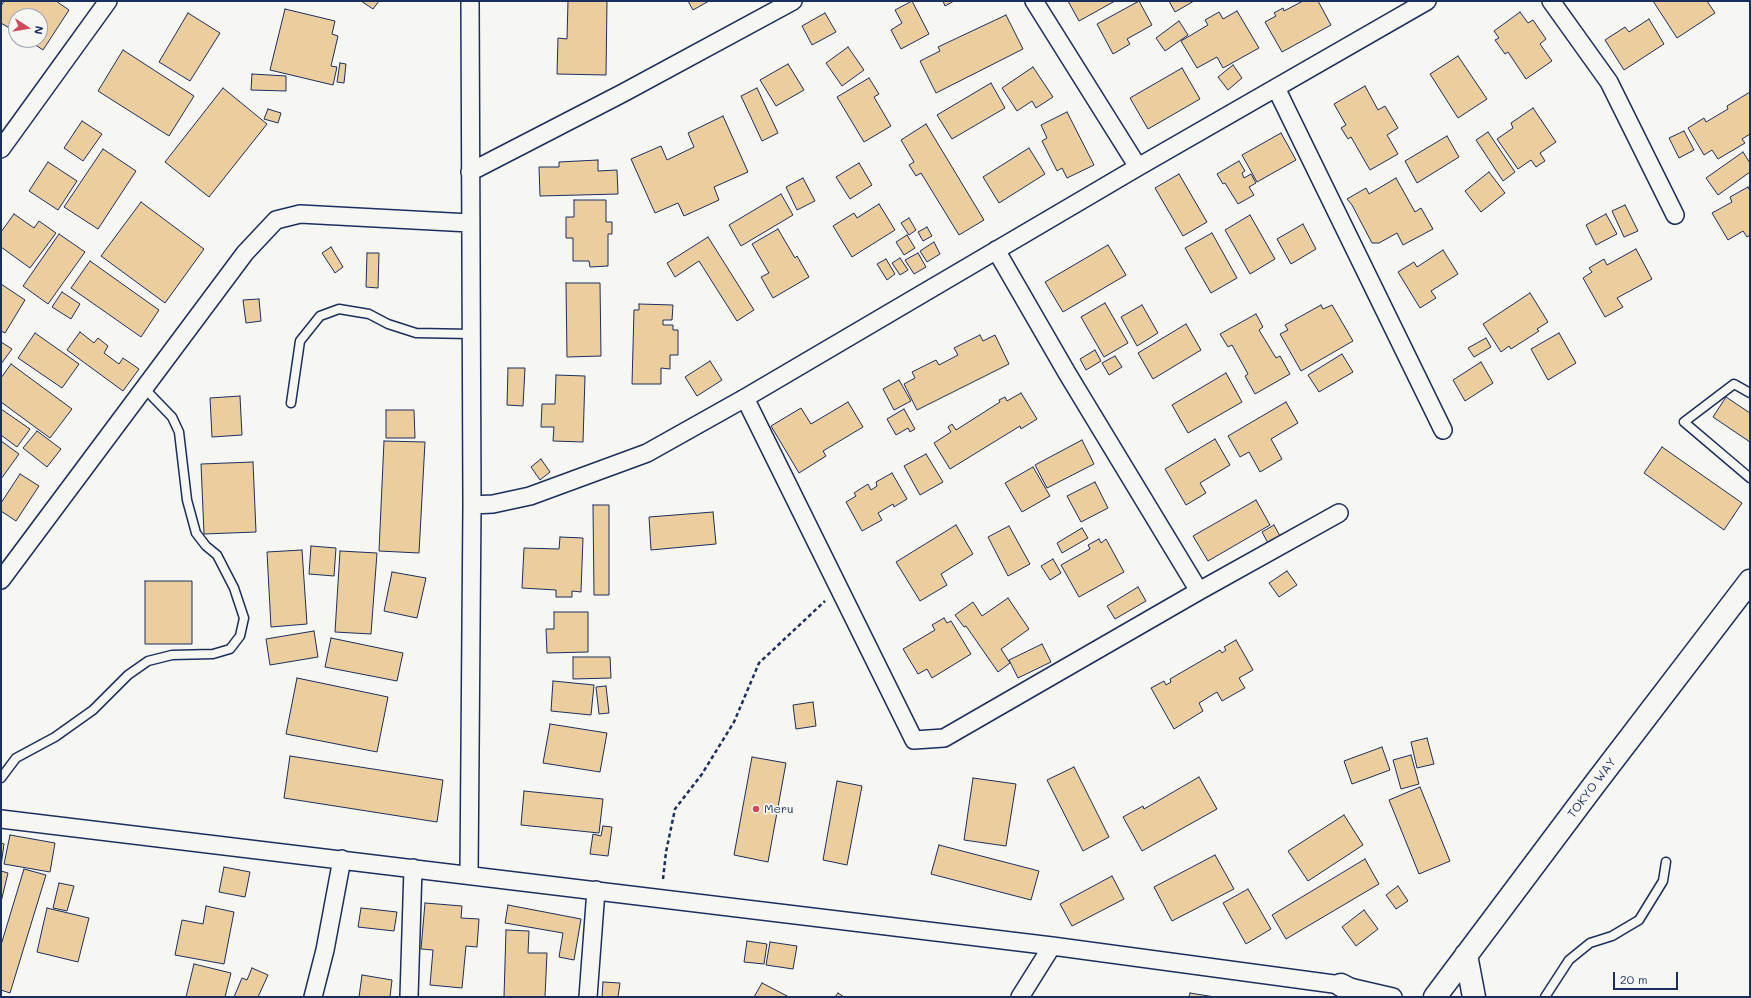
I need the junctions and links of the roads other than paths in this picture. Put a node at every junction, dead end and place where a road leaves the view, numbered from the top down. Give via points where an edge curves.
1 (108, 1) edge
2 (470, 1) edge
3 (793, 1) edge
4 (1034, 1) edge
5 (1427, 1) edge
6 (1551, 1) edge
7 (1276, 88) junction
8 (1, 149) edge
9 (1138, 167) junction
10 (470, 172) junction
11 (1676, 215) dead end
12 (470, 223) junction
13 (996, 250) junction
14 (471, 334) junction
15 (144, 388) junction
16 (1750, 393) edge
17 (745, 398) junction
18 (291, 403) dead end
19 (1443, 430) dead end
20 (1750, 478) edge
21 (472, 504) junction
22 (1339, 513) dead end
23 (1, 580) edge
24 (1750, 581) edge
25 (1199, 591) junction
26 (1, 778) edge
27 (1, 819) edge
28 (342, 859) junction
29 (1666, 862) dead end
30 (413, 868) junction
31 (469, 874) junction
32 (596, 890) junction
33 (1052, 946) junction
34 (1466, 955) junction
35 (1341, 985) junction
36 (313, 997) edge
37 (409, 997) edge
38 (588, 997) edge
39 (1020, 997) edge
40 (1364, 997) edge
41 (1393, 997) edge
42 (1435, 997) edge
43 (1474, 997) edge
44 (1544, 997) edge

1 - 8 street
2 - 10 street
3 - 10 street
4 - 9 street
5 - 7 street
6 - 11 street via 1609,82
7 - 9 street
7 - 19 street
9 - 13 street
10 - 12 street
12 - 14 street
12 - 15 street via 300,214 276,220 245,253
13 - 17 street
13 - 25 street
14 - 18 lane via 416,333 388,324 369,314 339,308 320,316 300,341
14 - 21 street
15 - 23 street
15 - 26 lane via 172,417 179,432 187,500 196,534 217,555 234,588 244,618 240,636 230,649 213,654 172,655 148,661 128,675 93,710 55,738 16,758
16 - 20 lane via 1734,384 1684,422
17 - 21 street via 647,453 530,496 493,504
17 - 25 street via 914,740 944,738
21 - 31 street
22 - 25 street
24 - 34 main road, TOKYO WAY
27 - 28 street
28 - 30 street
28 - 36 street via 325,950
29 - 44 lane via 1663,881 1639,920 1612,936 1590,943 1569,960
30 - 31 street
30 - 37 street
31 - 32 street
32 - 33 street
32 - 38 street
33 - 35 street
33 - 39 street
34 - 42 main road, TOKYO WAY
34 - 43 main road
35 - 40 main road
35 - 41 street

